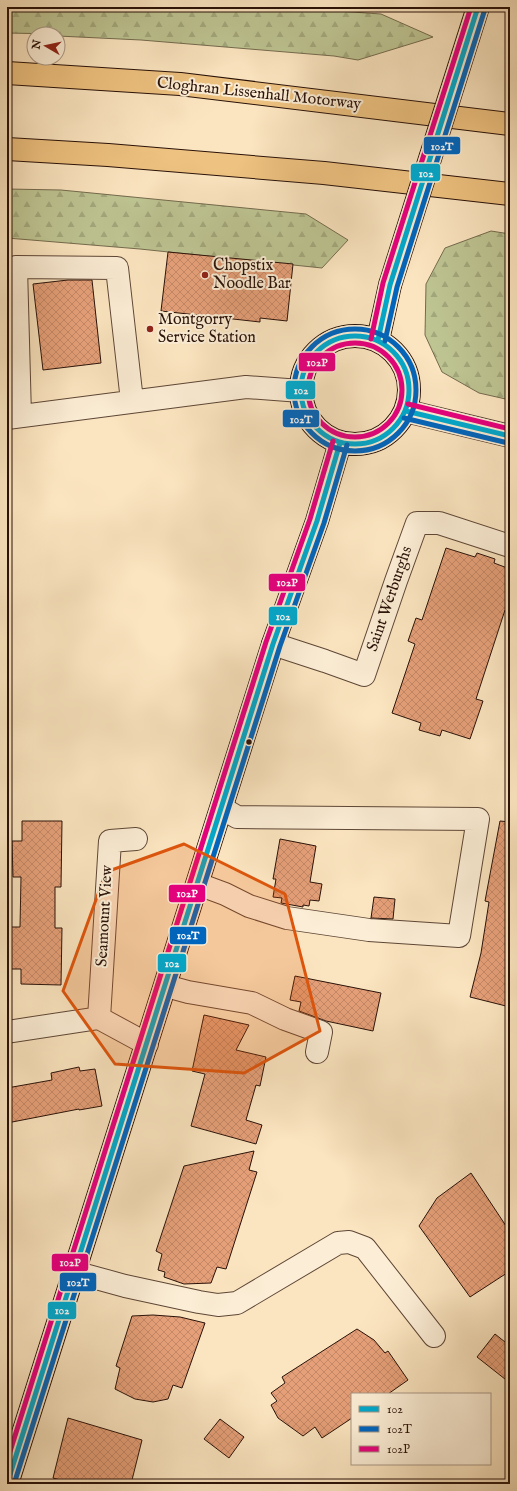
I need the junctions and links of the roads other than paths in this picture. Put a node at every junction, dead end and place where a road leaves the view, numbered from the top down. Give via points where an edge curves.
1 (478, 7) edge
2 (7, 73) edge
3 (510, 124) edge
4 (7, 149) edge
5 (510, 194) edge
6 (378, 340) junction
7 (301, 391) junction
8 (132, 401) junction
9 (406, 411) junction
10 (13, 417) edge
11 (510, 436) edge
12 (340, 443) junction
13 (510, 546) edge
14 (273, 644) junction
15 (222, 808) junction
16 (136, 839) dead end
17 (198, 884) junction
18 (166, 986) junction
19 (99, 1018) junction
20 (7, 1032) edge
21 (147, 1044) junction
22 (317, 1052) dead end
23 (74, 1272) junction
24 (434, 1336) dead end
25 (7, 1484) edge

1 - 6 main road, bridge via 390,285
2 - 3 main road, Cloghran Lissenhall Motorway via 180,84
4 - 5 main road via 316,172
6 - 7 main road via 348,336 319,349 309,361 303,375
6 - 9 main road via 392,349 402,362 409,378 410,394
7 - 8 street via 246,387
7 - 12 main road via 304,408 312,424 324,436
8 - 10 street
8 - 10 street via 117,268 16,267
9 - 11 street
9 - 12 main road via 387,436 372,443
12 - 14 main road via 317,522
13 - 14 street, Saint Werburghs via 439,523 417,523 364,675
14 - 15 main road
15 - 17 main road
15 - 17 street via 238,817 478,819 459,936 369,930 287,918 249,906
16 - 19 street, Seamount View via 110,841
17 - 18 main road
18 - 21 main road
18 - 22 street via 252,1003 321,1032
19 - 20 street
19 - 21 street
21 - 23 main road
23 - 24 street via 198,1302 224,1304 237,1302 338,1244 349,1242 365,1248
23 - 25 main road

